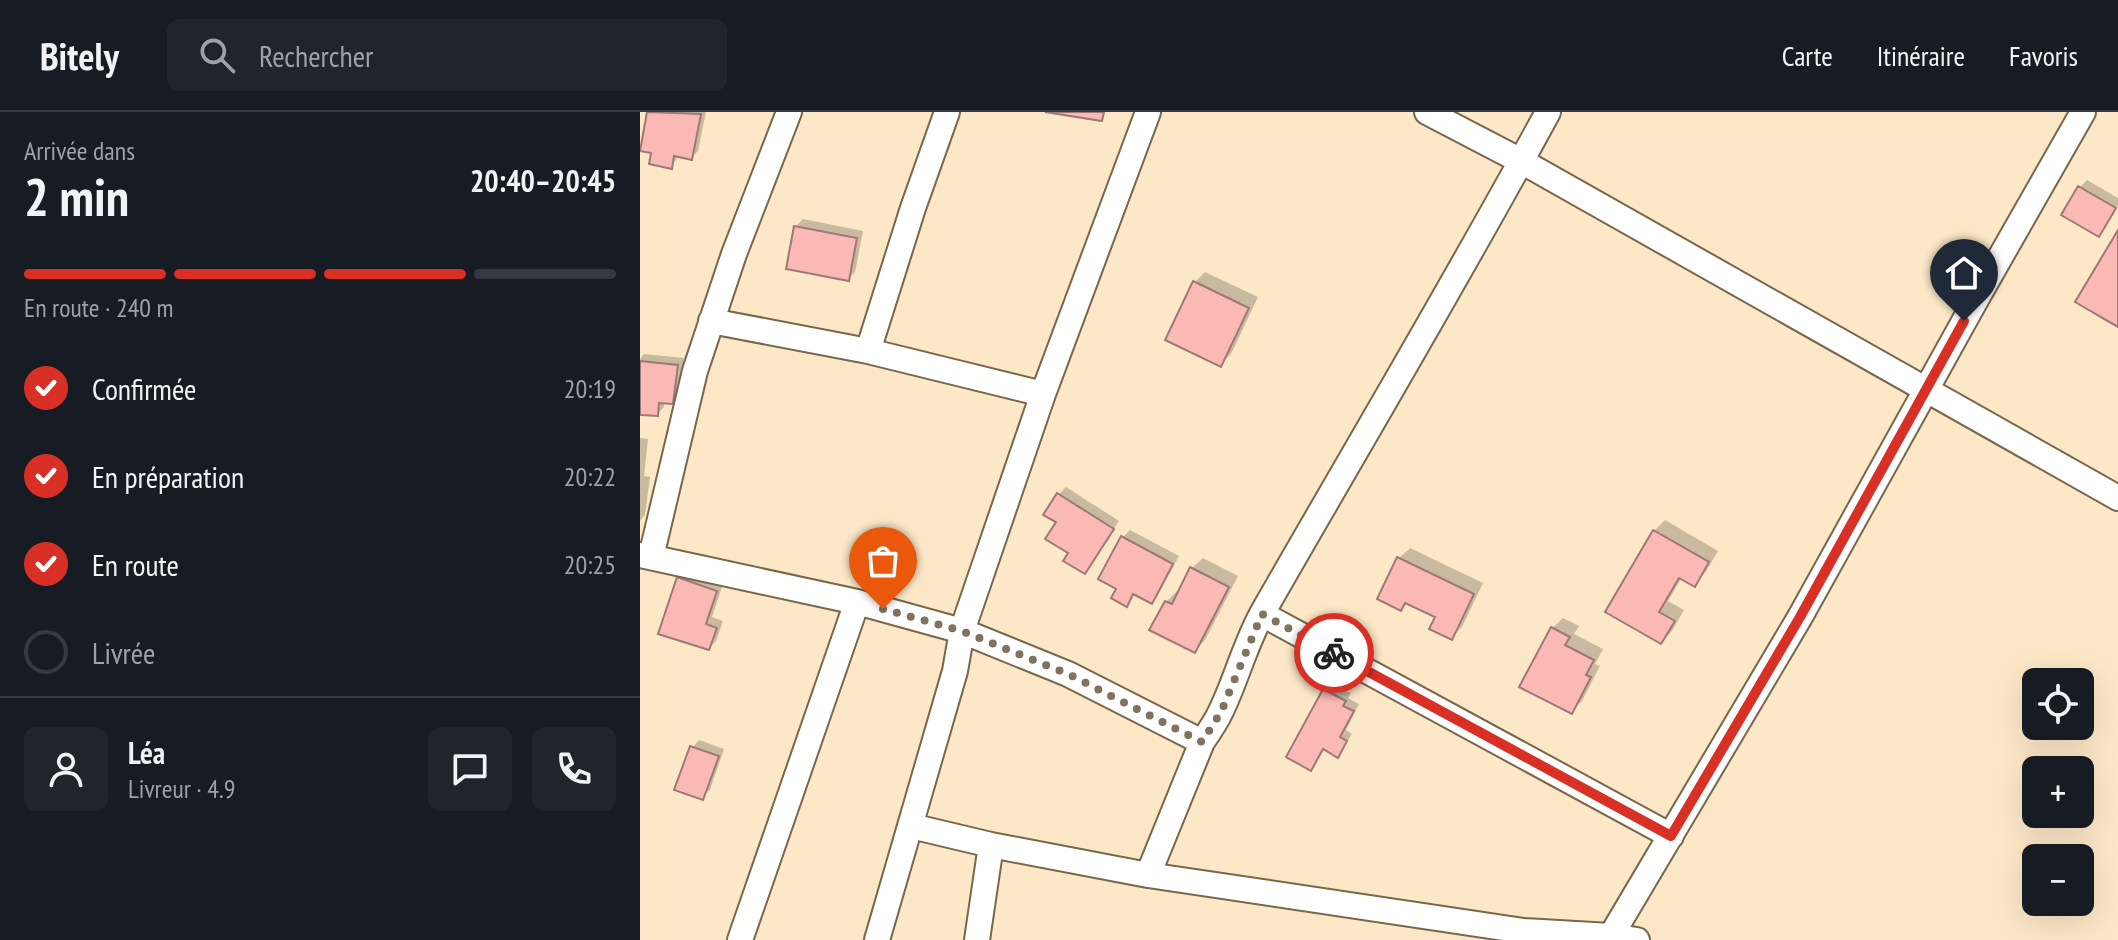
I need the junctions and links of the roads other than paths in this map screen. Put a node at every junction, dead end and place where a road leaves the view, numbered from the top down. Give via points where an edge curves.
1 (789, 112) edge
2 (947, 112) edge
3 (1148, 112) edge
4 (1427, 112) edge
5 (1548, 112) edge
6 (2083, 112) edge
7 (1521, 161) junction
8 (711, 321) junction
9 (868, 351) junction
10 (1926, 390) junction
11 (1043, 394) junction
12 (2118, 498) edge
13 (645, 556) edge
14 (857, 602) junction
15 (1262, 614) junction
16 (962, 631) junction
17 (1202, 742) junction
18 (911, 826) junction
19 (1671, 836) junction
20 (991, 845) junction
21 (1148, 875) junction
22 (1611, 936) junction
23 (740, 940) edge
24 (877, 940) edge
25 (977, 940) edge
26 (1637, 940) edge

1 - 8 street
2 - 9 street
3 - 11 street
4 - 7 street
5 - 7 street
6 - 10 street
7 - 10 street
7 - 15 street
8 - 9 street
8 - 13 street
9 - 11 street
10 - 12 street
10 - 19 street
11 - 16 street
13 - 14 street
14 - 16 street
14 - 23 street
15 - 17 street via 1221,712
15 - 19 street
16 - 17 street via 1068,674
16 - 18 street
17 - 21 street
18 - 20 street
18 - 24 street
19 - 22 street
20 - 21 street
20 - 25 street
21 - 22 street via 1524,931
22 - 26 street

